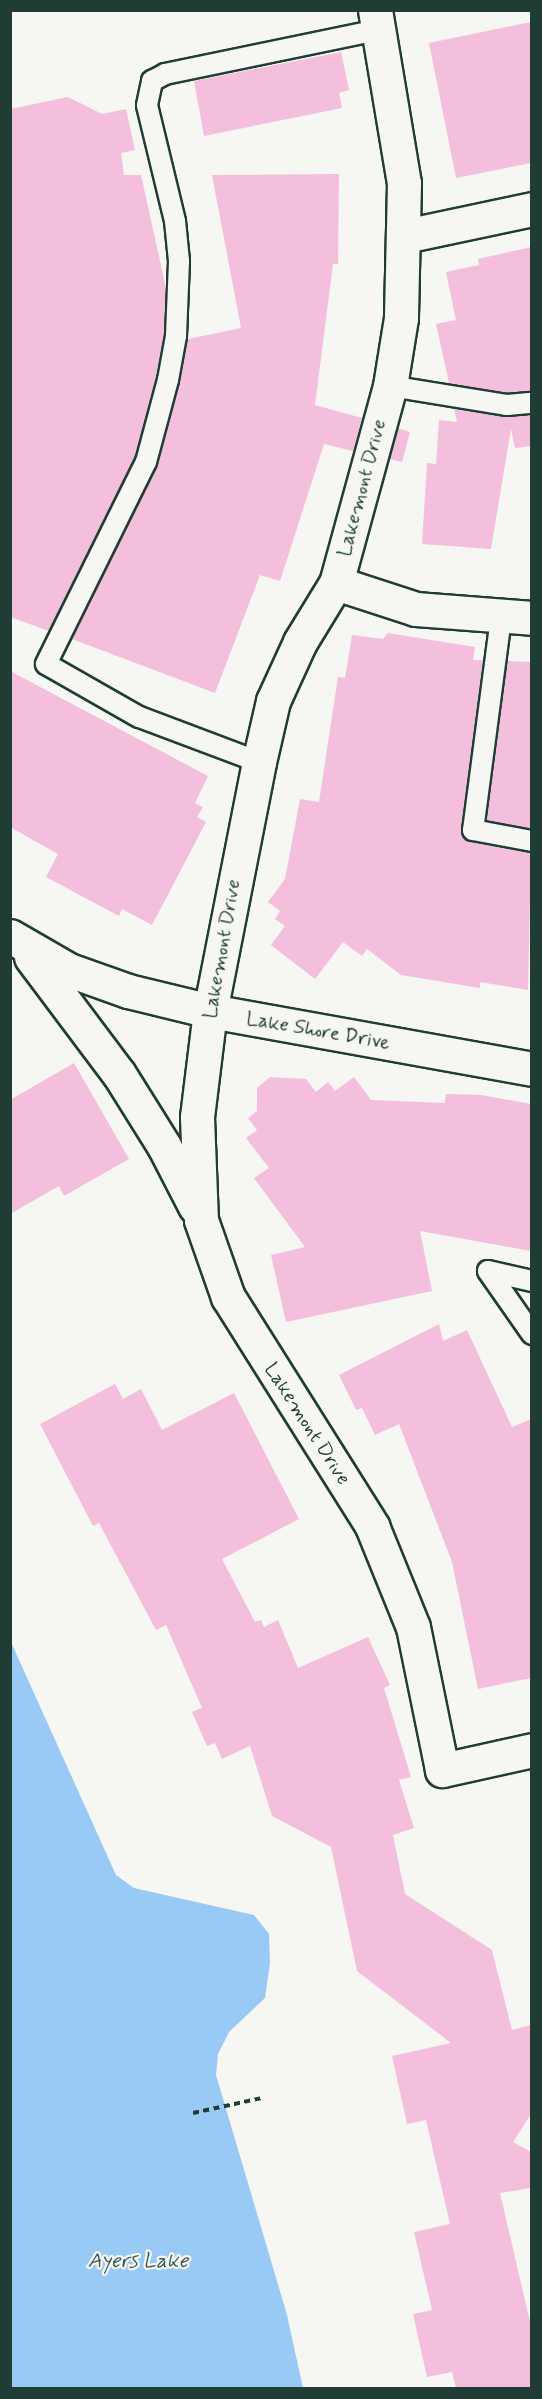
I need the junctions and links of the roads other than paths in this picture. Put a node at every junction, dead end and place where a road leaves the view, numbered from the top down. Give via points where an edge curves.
1 (376, 20) edge
2 (531, 209) edge
3 (405, 236) junction
4 (390, 386) junction
5 (531, 403) edge
6 (336, 583) junction
7 (516, 618) edge
8 (259, 762) junction
9 (531, 841) edge
10 (13, 938) edge
11 (210, 1011) junction
12 (531, 1069) edge
13 (201, 1220) junction
14 (531, 1281) edge
15 (531, 1334) edge
16 (531, 1750) edge

1 - 3 street, Lakemont Drive via 404,183
1 - 8 lane via 165,74 152,81 147,105 175,221 179,261 176,336 146,462 46,664 139,717
2 - 3 street
3 - 4 street, Lakemont Drive via 401,318
4 - 5 lane via 507,405
4 - 6 street, Lakemont Drive
6 - 7 street via 416,609
6 - 8 street, Lakemont Drive via 300,642 273,701
7 - 9 lane via 473,830
8 - 11 street, Lakemont Drive
10 - 11 street, Lake Shore Drive via 98,982
10 - 13 street via 66,999 119,1074 164,1146
11 - 12 street, Lake Shore Drive
11 - 13 street, Lakemont Drive via 196,1117
13 - 16 street, Lakemont Drive via 228,1298 372,1526 413,1627 442,1770
14 - 15 lane via 488,1271

